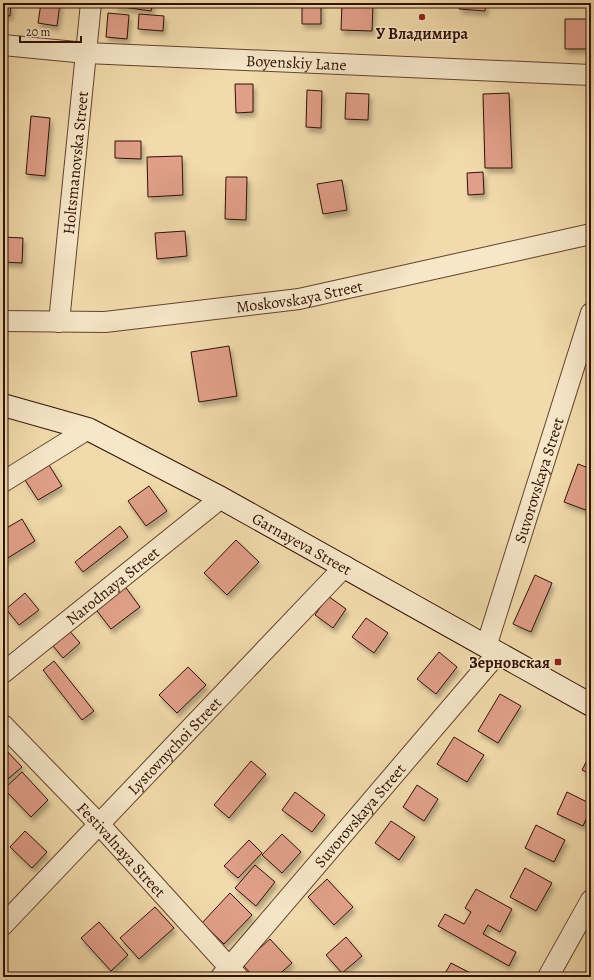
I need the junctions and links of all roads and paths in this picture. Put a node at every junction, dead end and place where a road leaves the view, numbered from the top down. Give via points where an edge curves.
1 (91, 3) edge
2 (3, 45) edge
3 (86, 53) junction
4 (591, 75) edge
5 (591, 234) edge
6 (591, 313) edge
7 (3, 321) edge
8 (59, 322) junction
9 (3, 405) edge
10 (88, 429) junction
11 (3, 482) edge
12 (222, 498) junction
13 (345, 566) junction
14 (491, 650) junction
15 (3, 673) edge
16 (591, 705) edge
17 (3, 725) edge
18 (99, 824) junction
19 (591, 900) edge
20 (3, 925) edge
21 (230, 974) edge
22 (548, 977) edge

1 - 3 street, Holtsmanovska Street
2 - 3 street, Boyenskiy Lane
3 - 4 street, Boyenskiy Lane
3 - 8 street, Holtsmanovska Street
5 - 8 street, Moskovskaya Street via 299,299 105,322
6 - 14 street, Suvorovskaya Street
7 - 8 street, Moskovskaya Street
9 - 10 street, Garnayeva Street
10 - 11 street
10 - 12 street, Garnayeva Street
12 - 13 street, Garnayeva Street
12 - 15 street, Narodnaya Street
13 - 14 street, Garnayeva Street
13 - 18 street, Lystovnychoi Street
14 - 16 street, Garnayeva Street
14 - 21 street, Suvorovskaya Street
17 - 18 street, Festivalnaya Street
18 - 20 street, Lystovnychoi Street
18 - 21 street, Festivalnaya Street
19 - 22 street

